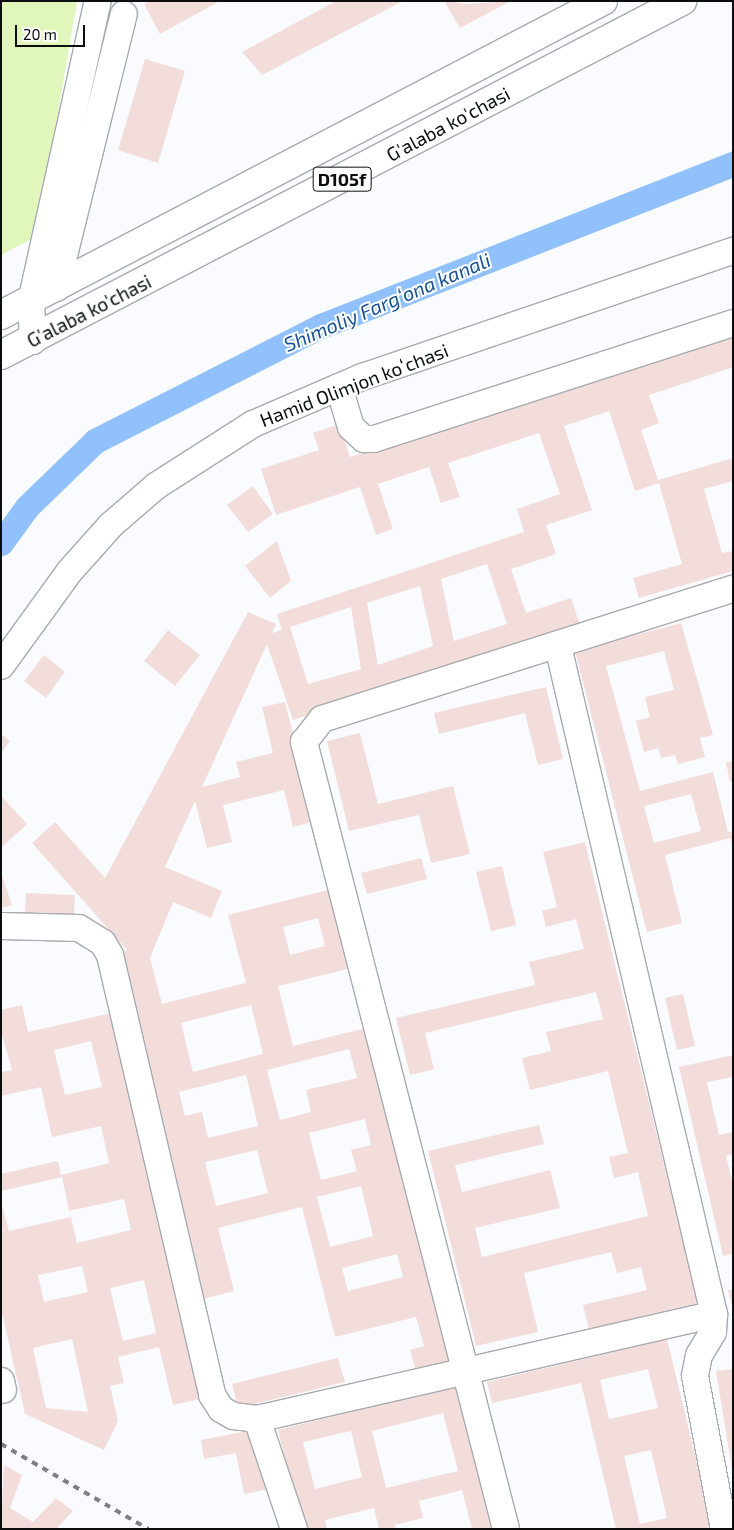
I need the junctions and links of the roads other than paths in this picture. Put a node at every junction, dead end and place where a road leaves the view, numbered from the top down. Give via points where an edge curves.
1 (98, 1) edge
2 (603, 1) edge
3 (682, 1) edge
4 (124, 14) dead end
5 (733, 251) edge
6 (56, 288) junction
7 (30, 302) junction
8 (1, 315) edge
9 (733, 323) edge
10 (33, 341) junction
11 (1, 355) edge
12 (339, 387) junction
13 (733, 588) edge
14 (558, 646) junction
15 (1, 666) edge
16 (1, 926) edge
17 (714, 1314) junction
18 (466, 1369) junction
19 (258, 1419) junction
20 (294, 1529) edge
21 (506, 1529) edge
22 (724, 1529) edge

1 - 7 street
2 - 6 main road, G'alaba ko'chasi / D105f
3 - 10 main road, G'alaba ko'chasi / D105f
4 - 6 street
5 - 12 street, Hamid Olimjon koʻchasi
6 - 7 main road, G'alaba ko'chasi / D105f
7 - 8 main road, G'alaba ko'chasi / D105f
7 - 10 street
9 - 12 street via 374,439 364,439 351,427
10 - 11 main road, G'alaba ko'chasi / D105f
12 - 15 street, Hamid Olimjon koʻchasi via 253,424 156,486 111,525 69,572
13 - 14 street
14 - 17 street
14 - 18 street via 322,718 304,742
16 - 19 street via 79,928 103,943 110,955 212,1395 221,1409 233,1416
17 - 18 street
17 - 22 street via 713,1332 699,1355 695,1376
18 - 19 street
18 - 21 street
19 - 20 street

